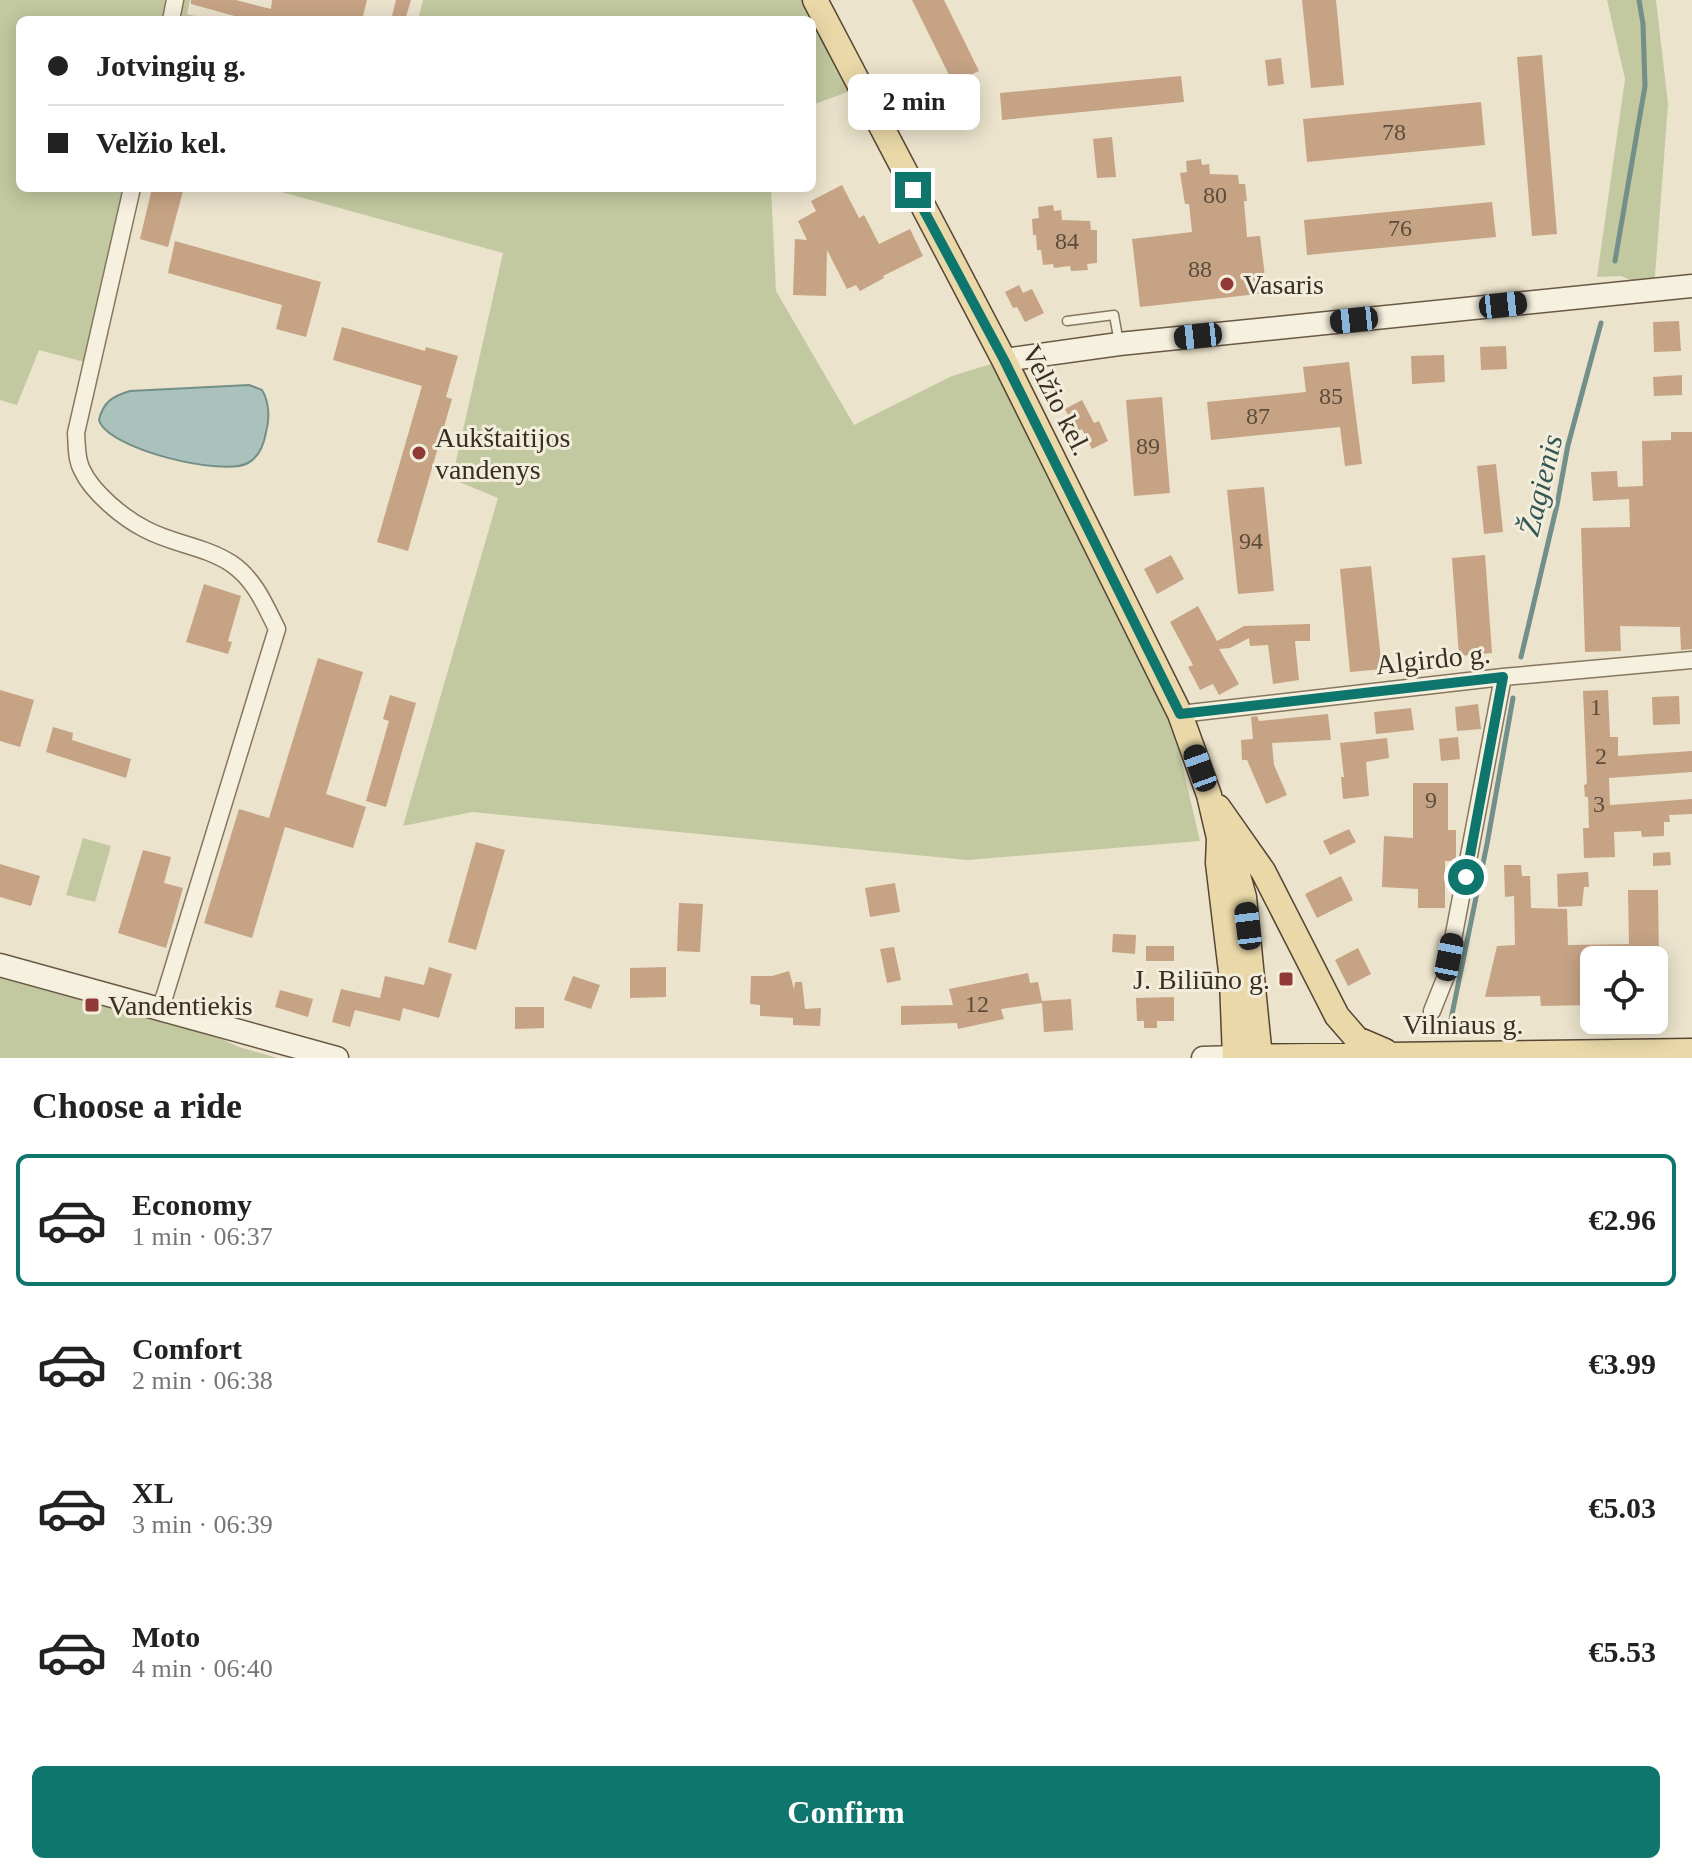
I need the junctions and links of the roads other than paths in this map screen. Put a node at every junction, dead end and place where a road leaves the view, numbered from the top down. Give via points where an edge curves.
1 (815, 0) edge
2 (131, 192) edge
3 (1692, 286) edge
4 (1067, 321) dead end
5 (1119, 344) junction
6 (1004, 360) junction
7 (1692, 660) edge
8 (1503, 677) junction
9 (1180, 714) junction
10 (1209, 795) junction
11 (1219, 838) junction
12 (0, 965) edge
13 (160, 1011) junction
14 (1432, 1011) dead end
15 (1692, 1051) edge
16 (1391, 1054) junction
17 (1599, 1056) edge
18 (1260, 1057) edge
19 (337, 1058) edge
20 (1203, 1058) edge
21 (1235, 1058) edge

1 - 6 main road, Velžio kel.
2 - 13 street via 76,433 82,471 145,530 232,564 256,586 277,629
3 - 5 main road
4 - 5 lane via 1114,315
5 - 6 main road
6 - 9 main road, Velžio kel.
7 - 8 street, Algirdo g.
8 - 9 street, Algirdo g.
8 - 14 street via 1446,976
9 - 10 main road, Velžio kel.
10 - 11 main road, Velžio kel.
10 - 16 main road via 1263,871 1337,1016 1357,1039
11 - 18 main road via 1234,861 1244,897
11 - 21 main road
12 - 13 main road
13 - 19 main road
15 - 17 main road, Vilniaus g.
16 - 17 main road, Vilniaus g.
16 - 18 main road, Vilniaus g.
18 - 21 main road, Vilniaus g.
20 - 21 main road

